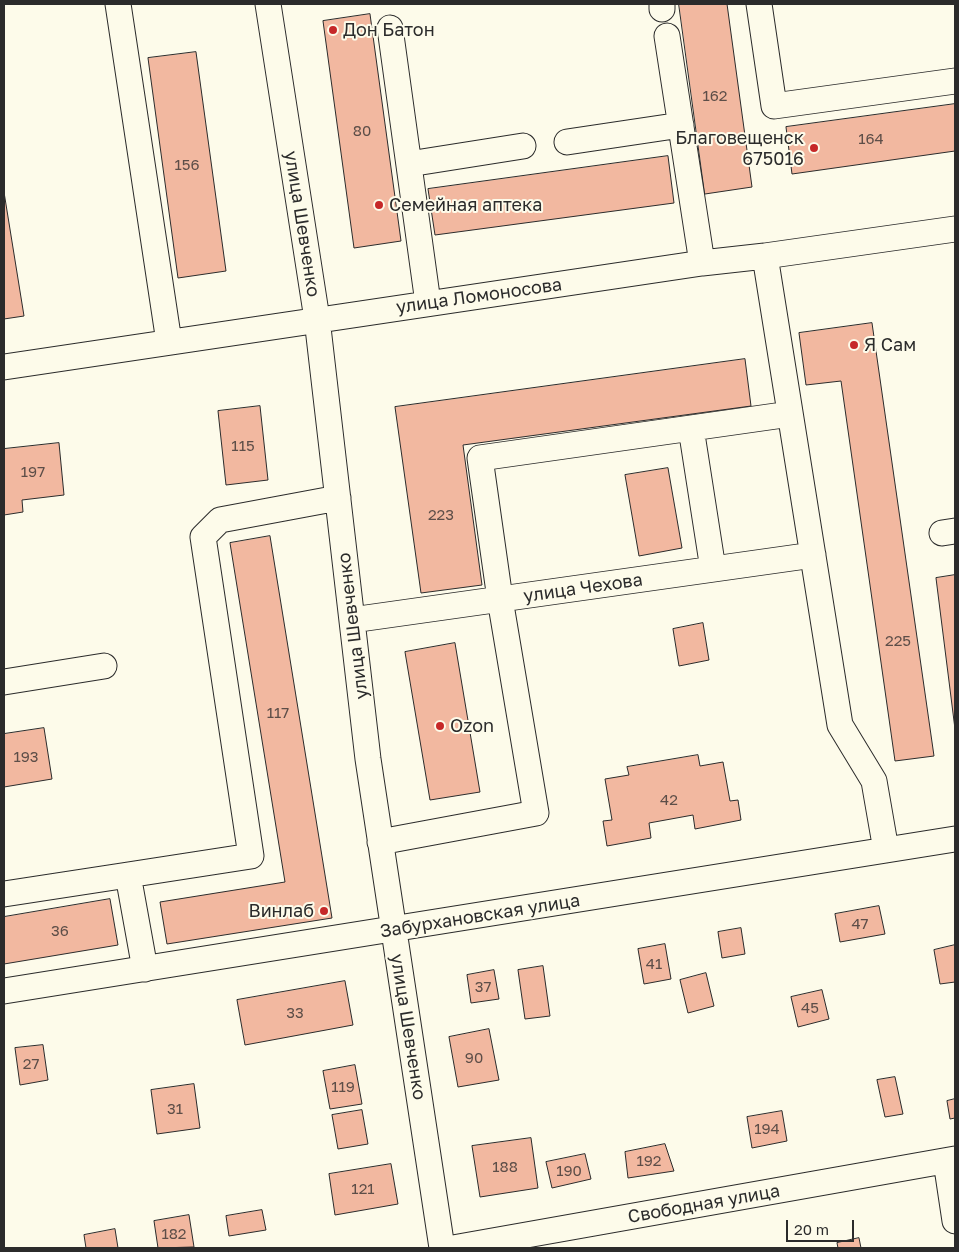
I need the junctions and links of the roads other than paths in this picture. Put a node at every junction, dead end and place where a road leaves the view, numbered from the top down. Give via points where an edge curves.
1 (118, 4) edge
2 (268, 4) edge
3 (759, 4) edge
4 (390, 28) dead end
5 (667, 36) dead end
6 (955, 81) edge
7 (681, 125) junction
8 (567, 142) dead end
9 (523, 146) dead end
10 (409, 164) junction
11 (955, 229) edge
12 (765, 256) junction
13 (702, 263) junction
14 (428, 303) junction
15 (317, 319) junction
16 (169, 342) junction
17 (4, 367) edge
18 (790, 414) junction
19 (691, 428) junction
20 (338, 498) junction
21 (813, 555) junction
22 (713, 569) junction
23 (500, 599) junction
24 (352, 620) junction
25 (104, 666) dead end
26 (4, 682) edge
27 (955, 839) edge
28 (380, 842) junction
29 (886, 850) junction
30 (128, 875) junction
31 (4, 894) edge
32 (393, 930) junction
33 (145, 969) junction
34 (4, 991) edge
35 (951, 1160) edge
36 (955, 1221) edge
37 (442, 1248) edge
38 (453, 1248) edge

1 - 16 street
2 - 15 street, улица Шевченко
3 - 6 street via 774,106
4 - 10 street
5 - 7 street
7 - 8 street
7 - 13 street
9 - 10 street
10 - 14 street
11 - 12 street, улица Ломоносова
12 - 13 street, улица Ломоносова
12 - 18 street
13 - 14 street, улица Ломоносова
14 - 15 street, улица Ломоносова
15 - 16 street, улица Ломоносова
15 - 20 street, улица Шевченко
16 - 17 street, улица Ломоносова
18 - 19 street
18 - 21 street
19 - 22 street
19 - 23 street via 480,458
20 - 24 street, улица Шевченко
20 - 30 street via 220,520 203,538 251,856
21 - 22 street, улица Чехова
21 - 29 street via 840,725 874,781
22 - 23 street, улица Чехова
23 - 24 street, улица Чехова
23 - 28 street via 536,813
24 - 28 street, улица Шевченко
25 - 26 street
27 - 29 street, Забурхановская улица
28 - 32 street, улица Шевченко
29 - 32 street, Забурхановская улица
30 - 31 street
30 - 33 street
32 - 33 street, Забурхановская улица
32 - 37 street, улица Шевченко
33 - 34 street, Забурхановская улица
35 - 36 street
35 - 38 street, Свободная улица

